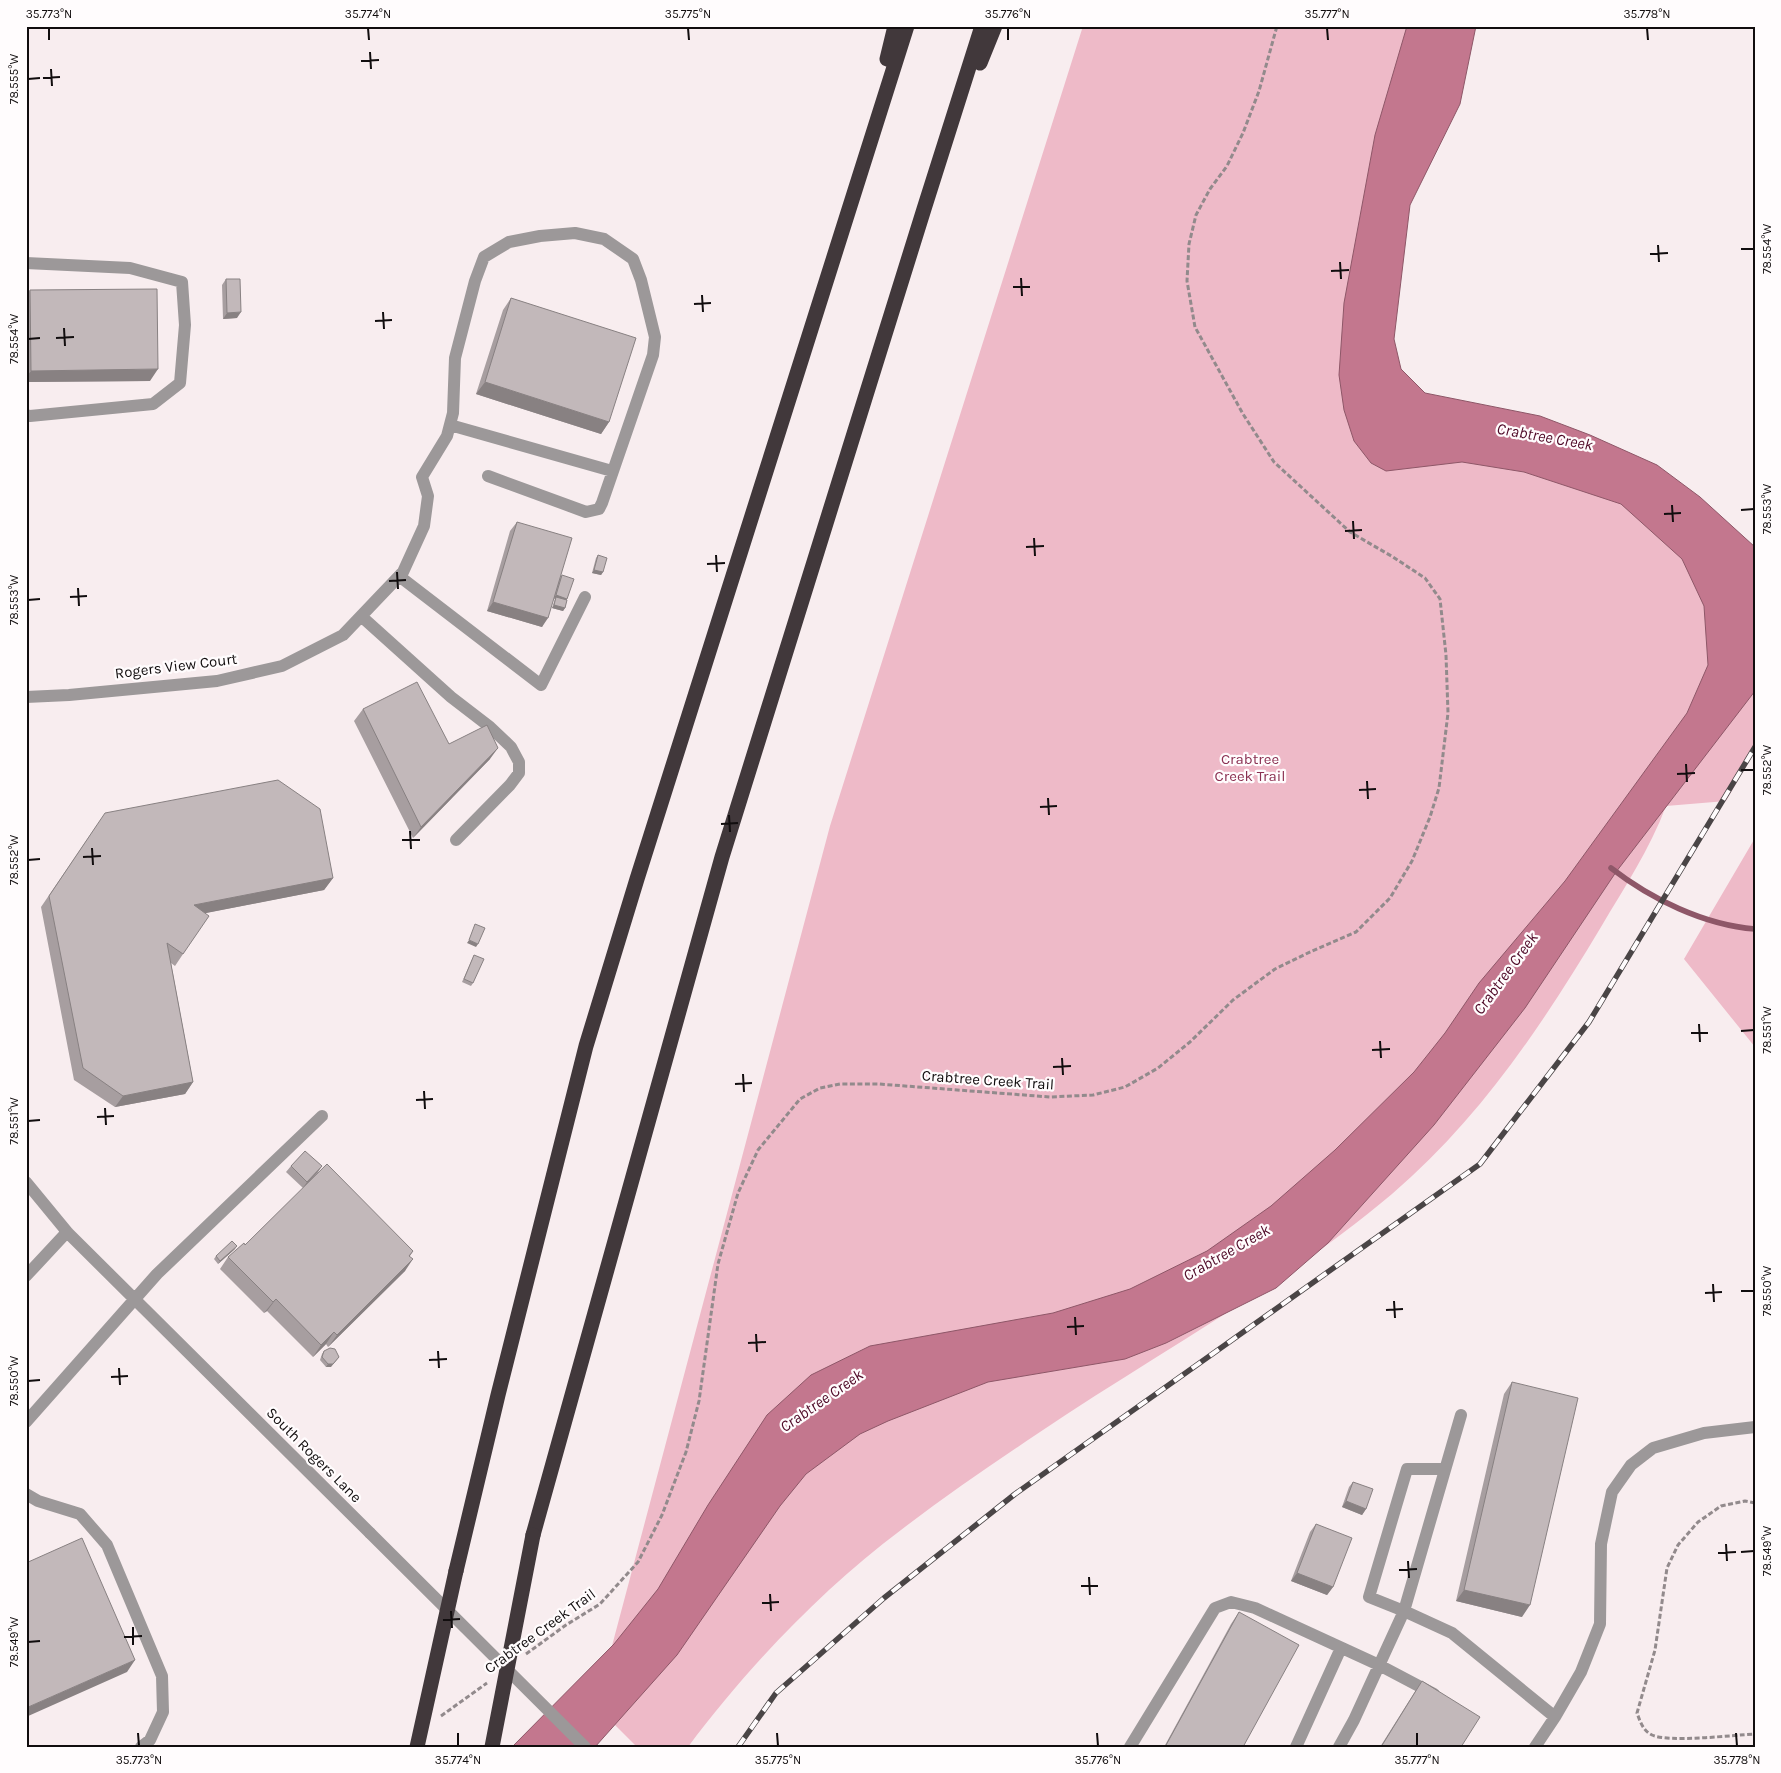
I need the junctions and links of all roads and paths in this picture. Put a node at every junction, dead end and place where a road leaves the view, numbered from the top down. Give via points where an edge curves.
1 (894, 26) edge
2 (907, 26) edge
3 (982, 26) edge
4 (995, 26) edge
5 (1277, 26) edge
6 (869, 144) junction
7 (924, 209) junction
8 (26, 263) edge
9 (26, 415) edge
10 (450, 425) junction
11 (612, 471) junction
12 (488, 476) dead end
13 (399, 576) junction
14 (585, 597) dead end
15 (361, 616) junction
16 (26, 697) edge
17 (456, 840) dead end
18 (322, 1116) dead end
19 (26, 1182) edge
20 (67, 1232) junction
21 (26, 1276) edge
22 (134, 1299) junction
23 (1461, 1415) dead end
24 (26, 1422) edge
25 (1755, 1427) edge
26 (1445, 1469) junction
27 (26, 1494) edge
28 (1755, 1503) edge
29 (1404, 1612) junction
30 (1341, 1648) junction
31 (518, 1660) dead end
32 (1379, 1665) junction
33 (494, 1677) dead end
34 (1448, 1701) edge
35 (1555, 1717) junction
36 (438, 1718) dead end
37 (1755, 1734) edge
38 (142, 1747) edge
39 (417, 1747) edge
40 (492, 1747) edge
41 (585, 1747) edge
42 (1130, 1747) edge
43 (1296, 1747) edge
44 (1339, 1747) edge
45 (1535, 1747) edge

1 - 6 highway
2 - 6 highway
3 - 7 highway
4 - 7 highway
5 - 31 path, Crabtree Creek Trail via 1259,92 1243,134 1196,215 1189,244 1187,281 1195,327 1243,414 1274,462 1350,532 1425,578 1440,599 1448,713 1440,788 1412,861 1390,898 1356,932 1275,969 1232,1000 1190,1042 1158,1068 1125,1087 1093,1095 1050,1097 840,1084 820,1088 800,1099 758,1150 738,1193 718,1264 699,1401 686,1452 662,1515 638,1562 600,1604
6 - 39 highway, bridge via 586,1046 456,1571
7 - 40 highway, bridge via 722,857 533,1535
8 - 9 street via 130,268 182,282 185,325 180,384 154,404
10 - 11 street
10 - 11 street via 455,358 484,257 509,242 540,236 575,233 604,239 633,260 655,338 653,355
10 - 13 street, Rogers View Court via 447,436 422,477 428,496 424,526
11 - 12 street via 599,509 586,512
13 - 14 street via 541,685
13 - 15 street, Rogers View Court
15 - 16 street, Rogers View Court via 343,635 282,666 217,681
15 - 17 street via 451,697 490,727 511,747 519,762 519,773 510,785
18 - 22 street
19 - 20 street, South Rogers Lane
20 - 21 street
20 - 22 street, South Rogers Lane
22 - 24 street
22 - 41 street, South Rogers Lane, bridge
23 - 26 street
25 - 35 street via 1704,1433 1653,1448 1631,1465 1612,1492 1601,1544 1600,1624 1581,1672
26 - 29 street
26 - 29 street via 1407,1468 1369,1597
27 - 38 street via 80,1514 107,1545 162,1676 162,1712 150,1740
28 - 37 path via 1745,1501 1721,1506 1698,1522 1678,1545 1667,1568 1655,1650 1637,1713 1640,1723 1651,1735 1670,1739
29 - 32 street
29 - 35 street via 1452,1633
30 - 32 street
30 - 42 street via 1256,1608 1231,1602 1215,1608
30 - 43 street
32 - 34 street
32 - 44 street
33 - 36 path, Crabtree Creek Trail
35 - 45 street

